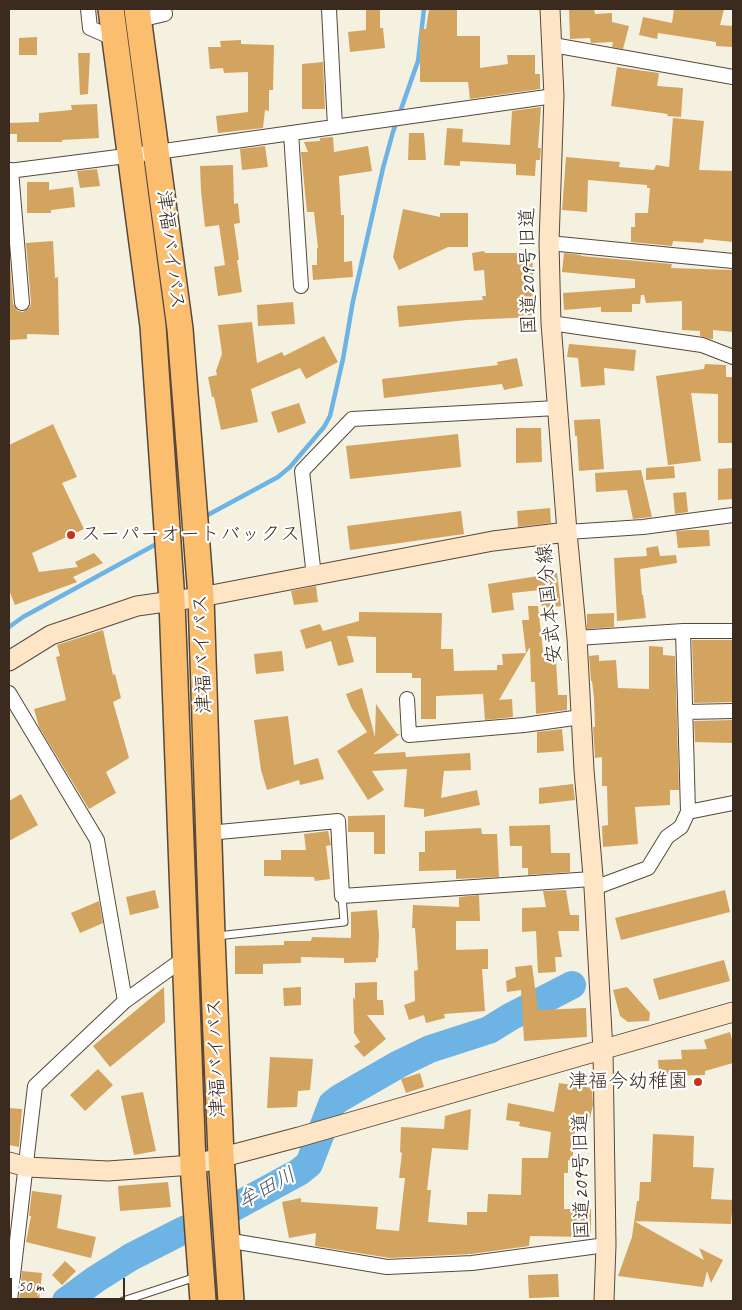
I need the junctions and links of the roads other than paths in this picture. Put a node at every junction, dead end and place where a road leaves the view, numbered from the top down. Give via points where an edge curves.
1 (88, 9) edge
2 (111, 9) edge
3 (164, 9) edge
4 (329, 9) edge
5 (550, 9) edge
6 (138, 14) edge
7 (115, 39) junction
8 (553, 45) junction
9 (733, 77) edge
10 (554, 96) junction
11 (335, 127) junction
12 (291, 133) junction
13 (157, 152) junction
14 (130, 156) junction
15 (10, 170) edge
16 (549, 243) junction
17 (733, 262) edge
18 (301, 286) dead end
19 (22, 303) dead end
20 (551, 323) junction
21 (733, 357) edge
22 (557, 408) junction
23 (733, 514) edge
24 (567, 532) junction
25 (314, 576) junction
26 (201, 597) junction
27 (172, 601) junction
28 (683, 631) junction
29 (733, 631) edge
30 (577, 638) junction
31 (9, 661) edge
32 (9, 693) edge
33 (407, 699) dead end
34 (733, 711) edge
35 (685, 712) junction
36 (581, 717) junction
37 (733, 803) edge
38 (688, 812) junction
39 (208, 833) junction
40 (593, 884) junction
41 (342, 896) junction
42 (212, 936) junction
43 (186, 957) junction
44 (125, 1001) junction
45 (733, 1012) edge
46 (603, 1051) junction
47 (221, 1156) junction
48 (18, 1164) edge
49 (193, 1165) junction
50 (226, 1240) junction
51 (606, 1245) junction
52 (200, 1276) junction
53 (10, 1295) edge
54 (123, 1301) edge
55 (203, 1301) edge
56 (231, 1301) edge
57 (604, 1301) edge

1 - 7 street via 90,28
2 - 7 highway, 津福バイパス
3 - 6 street via 165,14
4 - 11 street
5 - 8 street, 国道209号旧道
6 - 13 highway, 津福バイパス
7 - 14 highway, 津福バイパス
8 - 9 street
8 - 10 street, 国道209号旧道
10 - 11 street
10 - 16 street, 国道209号旧道
11 - 12 street
12 - 13 street
12 - 18 street
13 - 14 street
13 - 26 highway, 津福バイパス via 180,329
14 - 15 street
14 - 27 highway, 津福バイパス via 153,326
15 - 19 street
16 - 17 street
16 - 20 street, 国道209号旧道
20 - 21 street via 702,345
20 - 22 street, 国道209号旧道
22 - 24 street, 国道209号旧道
22 - 25 street via 352,419 302,471
23 - 24 street via 643,527
24 - 25 street, 安武本国分線 via 493,541
24 - 30 street, 安武本国分線
25 - 26 street, 安武本国分線
26 - 27 street, 安武本国分線
26 - 39 highway, 津福バイパス
27 - 31 street, 安武本国分線 via 137,606 51,635
27 - 43 highway, 津福バイパス
28 - 29 street
28 - 30 street
28 - 35 street
30 - 36 street, 安武本国分線
32 - 44 street via 98,840
33 - 36 street via 410,735
34 - 35 street
35 - 38 street
36 - 40 street, 安武本国分線
37 - 38 street
38 - 40 street via 681,827 667,837 648,868
39 - 41 street via 338,821
39 - 42 highway, 津福バイパス
40 - 41 street
40 - 46 street, 安武本国分線
41 - 42 lane via 344,922
42 - 47 highway, 津福バイパス
43 - 44 street
43 - 49 highway, 津福バイパス
44 - 48 street via 35,1086
45 - 46 street
46 - 47 street
46 - 51 street, 国道209号旧道
47 - 49 street
47 - 50 highway, 津福バイパス
48 - 49 street via 108,1172
48 - 53 street
49 - 52 highway, 津福バイパス
50 - 51 street via 387,1267 472,1263
50 - 56 highway, 津福バイパス
51 - 57 street, 国道209号旧道
52 - 54 lane
52 - 55 highway, 津福バイパス

